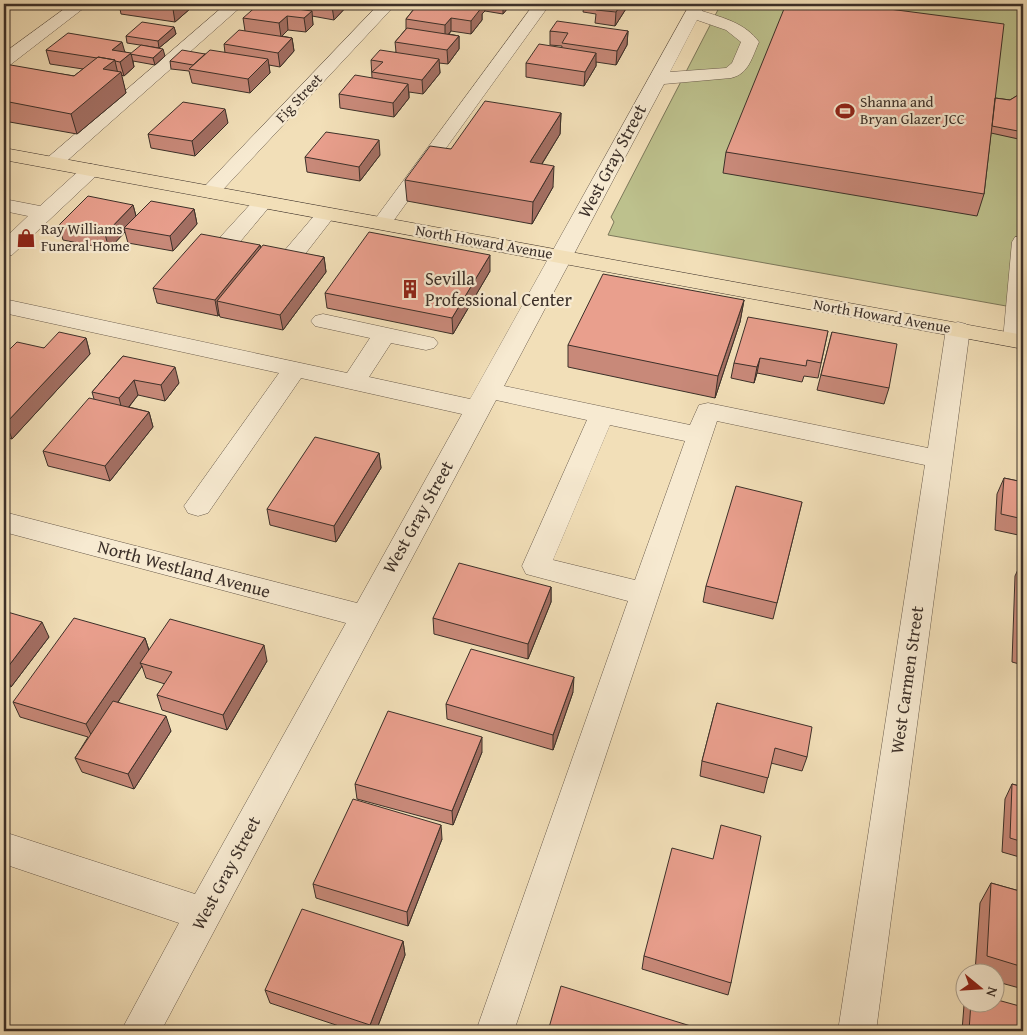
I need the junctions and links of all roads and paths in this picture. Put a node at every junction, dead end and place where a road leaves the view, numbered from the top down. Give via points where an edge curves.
1 (81, 4) edge
2 (236, 4) edge
3 (388, 4) edge
4 (542, 4) edge
5 (695, 9) edge
6 (4, 61) edge
7 (656, 79) junction
8 (4, 154) edge
9 (53, 163) junction
10 (91, 170) junction
11 (210, 192) junction
12 (263, 202) junction
13 (4, 205) edge
14 (44, 213) junction
15 (326, 214) junction
16 (382, 224) junction
17 (1023, 242) edge
18 (4, 250) edge
19 (221, 250) edge
20 (1023, 250) edge
21 (560, 256) junction
22 (288, 262) edge
23 (4, 306) edge
24 (323, 321) dead end
25 (958, 329) junction
26 (386, 334) junction
27 (1019, 341) edge
28 (426, 343) dead end
29 (294, 370) junction
30 (353, 383) junction
31 (482, 400) junction
32 (602, 415) junction
33 (699, 436) junction
34 (939, 459) junction
35 (198, 506) dead end
36 (4, 522) edge
37 (646, 594) junction
38 (364, 616) junction
39 (4, 848) edge
40 (204, 914) junction
41 (140, 1031) edge
42 (495, 1031) edge
43 (857, 1031) edge

1 - 6 street
2 - 9 street
3 - 11 street, Fig Street
4 - 16 street
5 - 7 street, West Gray Street
5 - 7 street via 744,34 750,42 740,66 731,73
7 - 21 street, West Gray Street
8 - 9 main road, North Howard Avenue
9 - 10 main road, North Howard Avenue
10 - 11 main road, North Howard Avenue
10 - 14 street
11 - 12 main road, North Howard Avenue
12 - 15 main road, North Howard Avenue
12 - 19 street
13 - 14 street
14 - 18 street
15 - 16 main road, North Howard Avenue
15 - 22 street
16 - 21 main road, North Howard Avenue
17 - 20 street
20 - 27 street
21 - 25 main road, North Howard Avenue
21 - 31 street, West Gray Street
23 - 29 street
24 - 26 street
25 - 27 main road, North Howard Avenue
25 - 34 street, West Carmen Street
26 - 28 street
26 - 30 street
29 - 30 street
29 - 35 street
30 - 31 street
31 - 32 street
31 - 38 street, West Gray Street
32 - 33 street
32 - 37 street via 536,566
33 - 34 street via 708,411
33 - 37 street
34 - 43 street, West Carmen Street
36 - 38 street, North Westland Avenue
37 - 42 street
38 - 40 street, West Gray Street
39 - 40 street
40 - 41 street, West Gray Street

